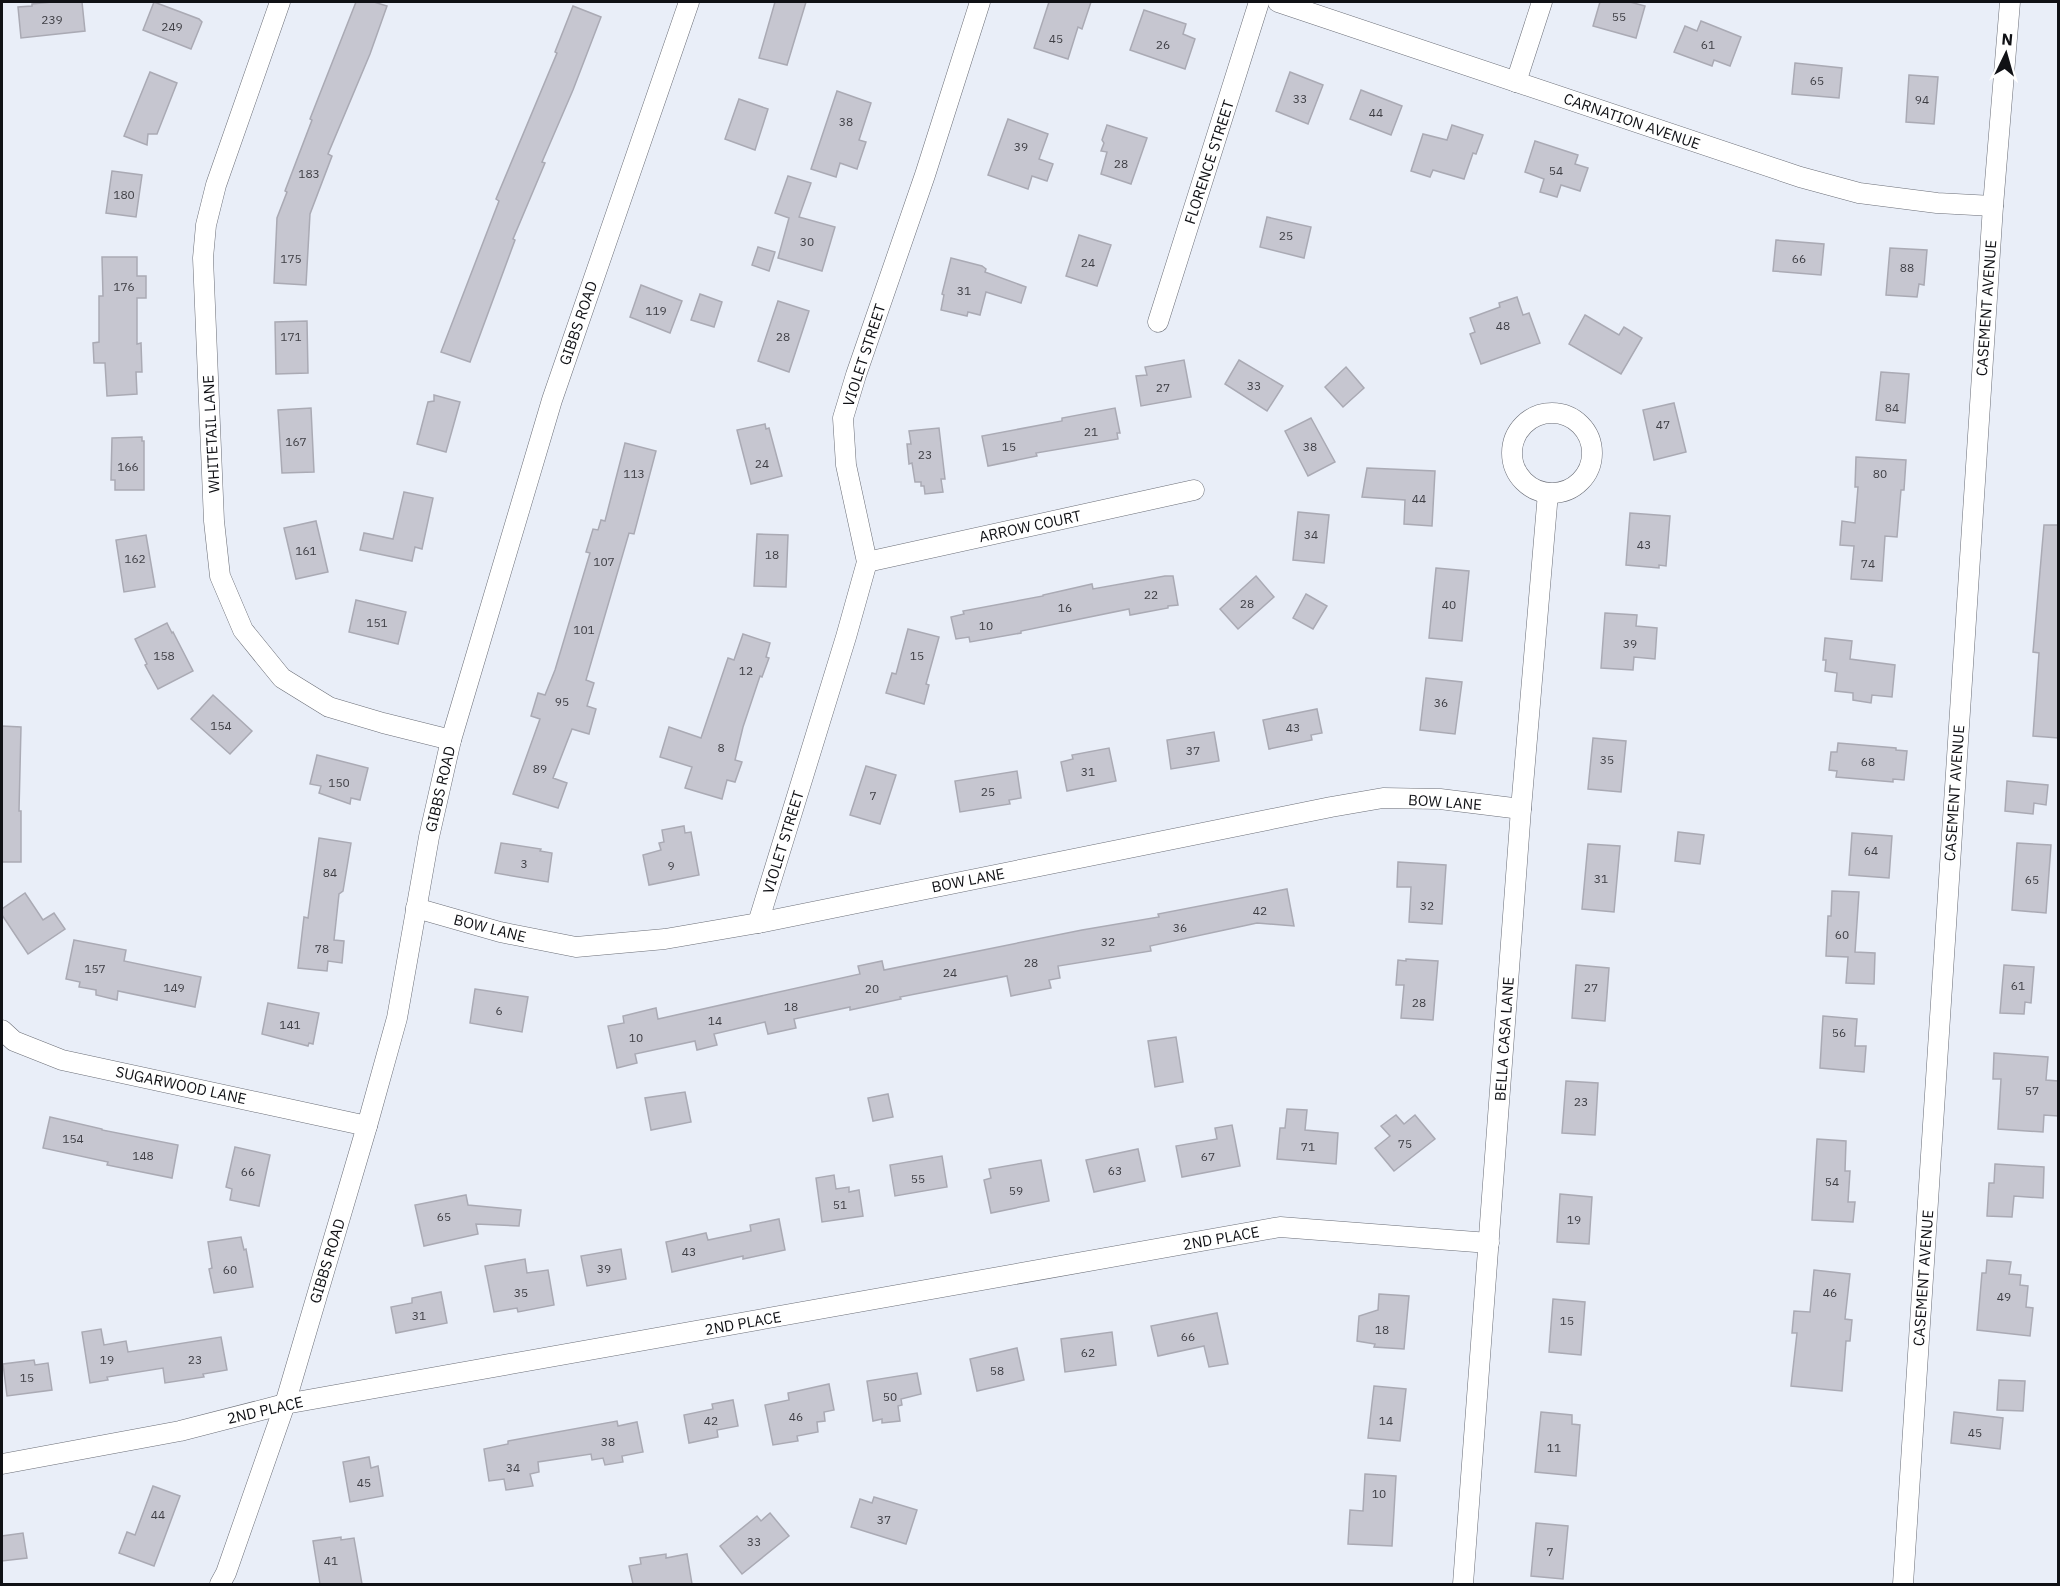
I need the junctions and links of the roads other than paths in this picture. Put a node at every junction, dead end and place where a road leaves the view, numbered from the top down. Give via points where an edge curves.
1 (280, 2) edge
2 (689, 2) edge
3 (980, 2) edge
4 (1259, 2) edge
5 (1278, 2) edge
6 (1542, 2) edge
7 (2010, 2) edge
8 (1516, 81) junction
9 (1993, 206) junction
10 (1158, 322) dead end
11 (1194, 490) dead end
12 (1548, 493) junction
13 (867, 562) junction
14 (451, 740) junction
15 (1521, 809) junction
16 (416, 908) junction
17 (758, 923) junction
18 (2, 1030) edge
19 (367, 1126) junction
20 (1489, 1243) junction
21 (285, 1404) junction
22 (2, 1464) edge
23 (220, 1584) edge
24 (1463, 1584) edge
25 (1903, 1584) edge

1 - 14 street, WHITETAIL LANE via 216,185 206,225 203,258 214,521 220,576 243,630 282,678 329,706
2 - 14 street, GIBBS ROAD via 552,400
3 - 13 street, VIOLET STREET via 843,418 846,465
4 - 10 street, FLORENCE STREET
5 - 8 street, CARNATION AVENUE
6 - 8 street
7 - 9 street, CASEMENT AVENUE
8 - 9 street, CARNATION AVENUE via 1800,177 1870,194
9 - 25 street, CASEMENT AVENUE
11 - 13 street, ARROW COURT
12 - 12 street via 1578,484 1593,457 1584,427 1572,417 1557,413 1541,414 1527,421 1512,448 1521,478
12 - 15 street, BELLA CASA LANE
13 - 17 street, VIOLET STREET
14 - 16 street, GIBBS ROAD
15 - 17 street, BOW LANE via 1440,799 1383,798
15 - 20 street, BELLA CASA LANE
16 - 17 street, BOW LANE via 500,932 576,946 665,939
16 - 19 street, GIBBS ROAD via 397,1018
18 - 19 street, SUGARWOOD LANE via 14,1041 62,1060
19 - 21 street, GIBBS ROAD
20 - 21 street, 2ND PLACE via 1280,1227
20 - 24 street, BELLA CASA LANE
21 - 22 street, 2ND PLACE via 180,1431
21 - 23 street, GIBBS ROAD

